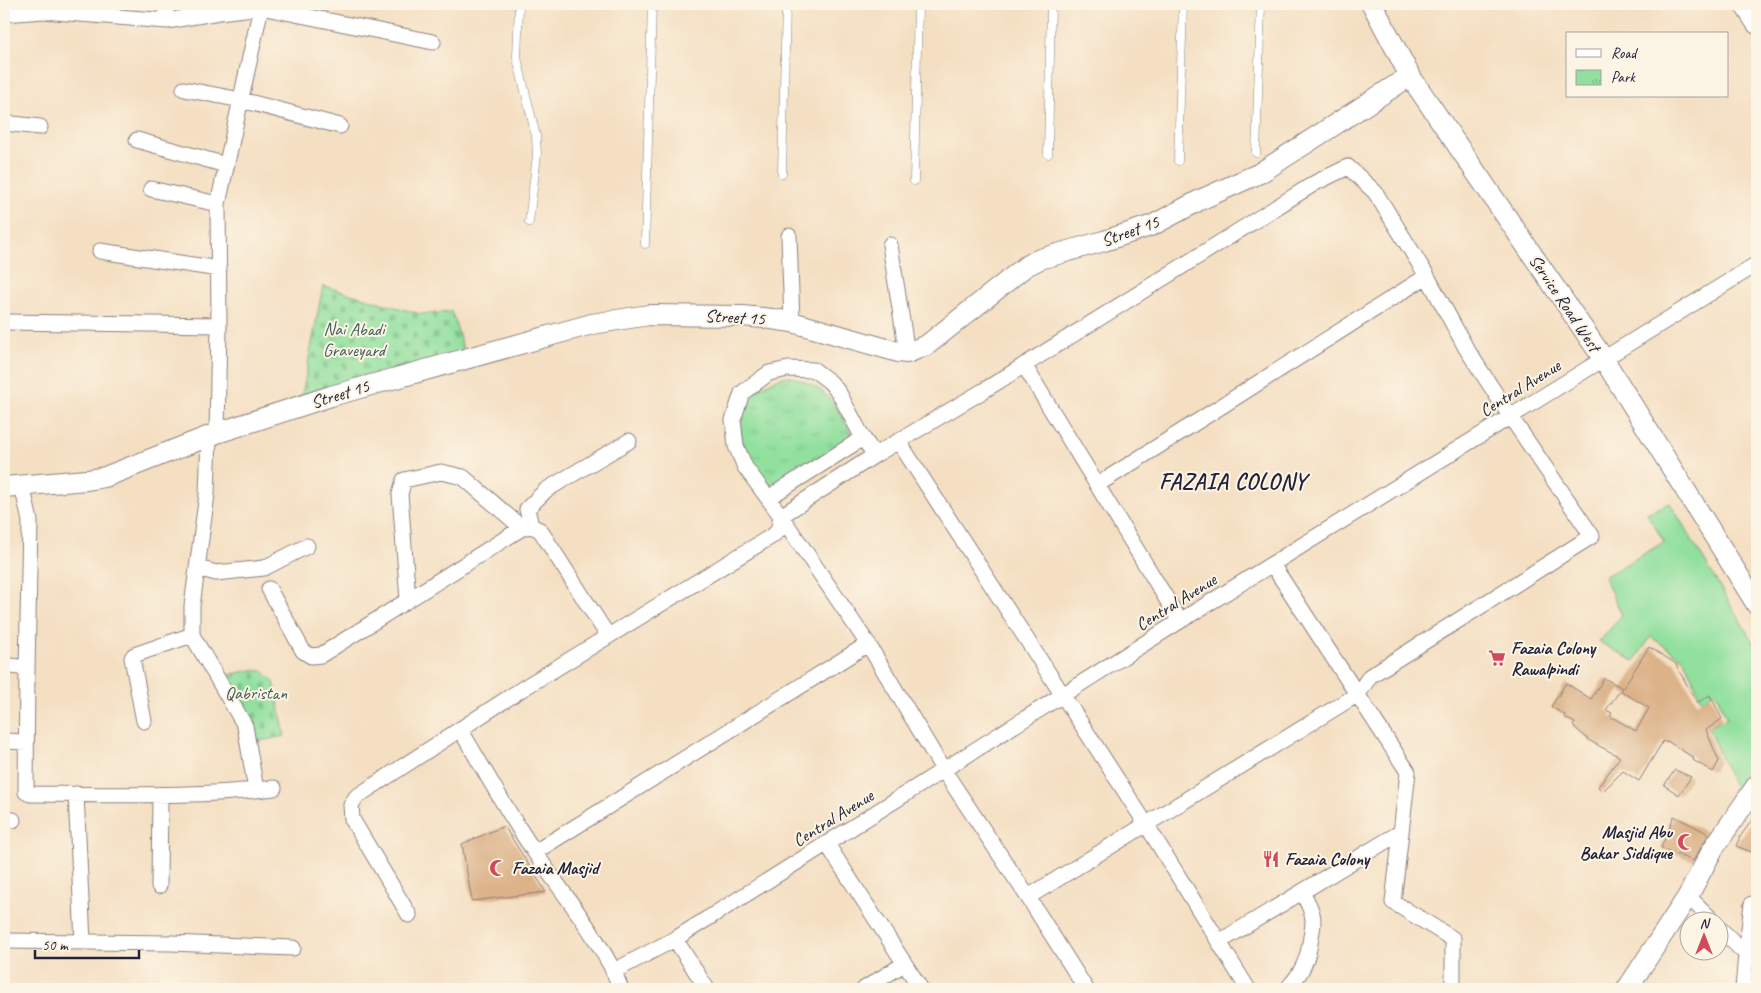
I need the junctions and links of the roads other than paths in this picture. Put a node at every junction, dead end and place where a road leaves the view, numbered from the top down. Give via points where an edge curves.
1 (165, 4) edge
2 (519, 4) edge
3 (652, 4) edge
4 (786, 4) edge
5 (918, 4) edge
6 (1051, 4) edge
7 (1183, 4) edge
8 (1260, 4) edge
9 (1372, 4) edge
10 (1744, 4) edge
11 (261, 6) edge
12 (4, 14) edge
13 (167, 22) junction
14 (1757, 24) edge
15 (433, 42) dead end
16 (1410, 76) junction
17 (184, 89) dead end
18 (241, 100) junction
19 (4, 123) edge
20 (340, 126) dead end
21 (40, 127) dead end
22 (137, 140) dead end
23 (1256, 153) dead end
24 (1048, 154) dead end
25 (1178, 161) dead end
26 (226, 165) junction
27 (782, 174) dead end
28 (914, 181) dead end
29 (151, 189) dead end
30 (218, 204) junction
31 (529, 222) dead end
32 (789, 236) dead end
33 (645, 244) dead end
34 (890, 245) dead end
35 (100, 251) dead end
36 (1757, 264) edge
37 (219, 269) junction
38 (1427, 276) junction
39 (4, 322) edge
40 (792, 322) junction
41 (219, 325) junction
42 (908, 353) junction
43 (1603, 358) junction
44 (1024, 365) junction
45 (1510, 416) junction
46 (213, 435) junction
47 (863, 438) junction
48 (629, 441) dead end
49 (899, 442) junction
50 (875, 456) junction
51 (1097, 485) junction
52 (13, 486) edge
53 (768, 498) junction
54 (782, 516) junction
55 (526, 527) junction
56 (308, 546) dead end
57 (1272, 564) junction
58 (198, 568) junction
59 (270, 589) dead end
60 (408, 600) junction
61 (1757, 605) edge
62 (1180, 622) junction
63 (192, 635) junction
64 (608, 636) junction
65 (868, 644) junction
66 (4, 665) edge
67 (27, 668) junction
68 (1358, 694) junction
69 (1063, 695) junction
70 (144, 721) dead end
71 (460, 729) junction
72 (4, 742) edge
73 (26, 742) junction
74 (944, 771) junction
75 (1757, 786) edge
76 (274, 788) dead end
77 (256, 790) junction
78 (76, 794) junction
79 (160, 795) junction
80 (1146, 824) junction
81 (1401, 832) junction
82 (827, 844) junction
83 (535, 852) junction
84 (159, 886) dead end
85 (1302, 892) junction
86 (1688, 896) junction
87 (1028, 897) junction
88 (1752, 904) dead end
89 (1702, 910) edge
90 (409, 915) dead end
91 (1728, 937) edge
92 (675, 939) junction
93 (4, 941) edge
94 (83, 942) junction
95 (1219, 942) junction
96 (293, 948) dead end
97 (1746, 954) junction
98 (904, 964) junction
99 (614, 971) junction
100 (621, 989) edge
101 (707, 989) edge
102 (864, 989) edge
103 (921, 989) edge
104 (1086, 989) edge
105 (1248, 989) edge
106 (1286, 989) edge
107 (1453, 989) edge
108 (1627, 989) edge
109 (1742, 989) edge

1 - 13 street
2 - 31 lane via 517,58 536,136 537,155
3 - 33 lane
4 - 27 lane
5 - 28 lane
6 - 24 lane
7 - 25 lane
8 - 23 lane
9 - 16 street, Service Road West
10 - 14 street
11 - 13 street
11 - 15 street
11 - 18 street
12 - 13 street via 43,11
16 - 42 street, Street 15 via 1260,172 1153,225 1040,258 927,344
16 - 43 street, Service Road West
17 - 18 street
18 - 20 street
18 - 26 street
19 - 21 street
22 - 26 street
26 - 30 street
29 - 30 street
30 - 37 street
32 - 40 street
34 - 42 street
35 - 37 street
36 - 43 street, Central Avenue
37 - 41 street
38 - 44 street via 1375,192 1348,167 1315,183
38 - 45 street via 1466,348
38 - 51 street
39 - 41 street
40 - 42 street, Street 15
40 - 46 street, Street 15 via 743,316 649,315 592,324 331,396
41 - 46 street
43 - 45 street, Central Avenue
43 - 61 street, Service Road West
44 - 49 street
44 - 51 street
45 - 57 street, Central Avenue
45 - 68 street via 1592,536 1370,676
46 - 52 street, Street 15 via 106,477
46 - 58 street
47 - 50 street
47 - 53 street
47 - 53 street via 839,393 814,370 788,369 769,373 742,393 733,420 736,446 745,466
48 - 55 street via 546,490 527,509
49 - 50 street
49 - 69 street
50 - 54 street
51 - 62 street
52 - 67 street via 30,521
53 - 54 street
54 - 64 street via 778,531 772,536
54 - 65 street
55 - 60 street
55 - 60 street via 463,477 441,472 404,480 400,494
55 - 64 street via 540,530
56 - 58 street via 264,568 216,573
57 - 62 street, Central Avenue
57 - 68 street
58 - 63 street via 192,606
59 - 60 street via 303,650 311,656 321,655
62 - 69 street, Central Avenue
63 - 70 street via 132,658
63 - 77 street via 245,726
64 - 71 street
65 - 74 street
65 - 83 street
66 - 67 street
67 - 73 street
68 - 80 street
68 - 81 street via 1408,772
69 - 74 street, Central Avenue
69 - 80 street
71 - 83 street
71 - 90 street via 356,797 351,805 352,819
72 - 73 street
73 - 78 street via 26,792
74 - 82 street, Central Avenue
74 - 87 street
75 - 86 street via 1714,849
76 - 77 street
77 - 79 street
78 - 79 street
78 - 94 street
79 - 84 street
80 - 87 street
80 - 95 street
81 - 85 street
81 - 107 street via 1393,902 1453,939
82 - 92 street, Central Avenue
82 - 98 street
83 - 99 street
85 - 95 street
85 - 106 street via 1313,921 1310,945 1299,977
86 - 89 street
86 - 108 street
87 - 104 street
88 - 97 street
91 - 97 street
92 - 99 street, Central Avenue
92 - 101 street
93 - 94 street
94 - 96 street
95 - 105 street
97 - 109 street
98 - 102 street
98 - 103 street
99 - 100 street

